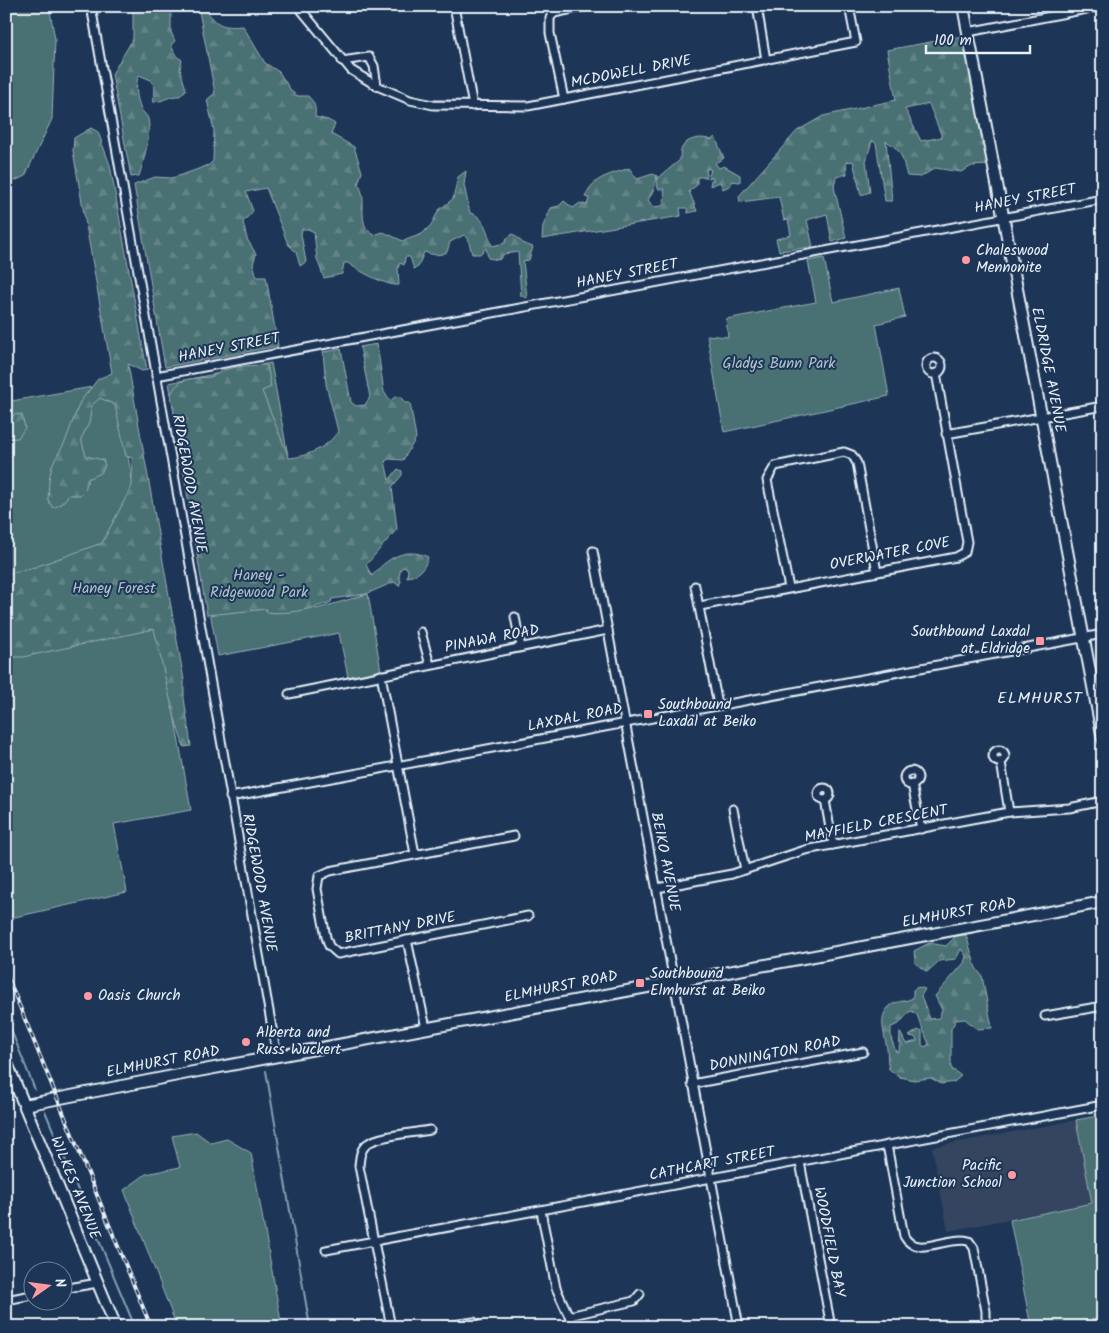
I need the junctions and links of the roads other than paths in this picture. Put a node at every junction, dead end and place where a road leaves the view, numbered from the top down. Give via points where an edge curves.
1 (91, 6) edge
2 (298, 6) edge
3 (454, 6) edge
4 (587, 6) edge
5 (757, 6) edge
6 (849, 6) edge
7 (963, 6) edge
8 (1102, 6) edge
9 (968, 32) junction
10 (766, 60) junction
11 (342, 61) junction
12 (377, 86) junction
13 (564, 99) junction
14 (473, 106) junction
15 (1103, 199) edge
16 (1004, 217) junction
17 (936, 373) dead end
18 (156, 376) junction
19 (1103, 406) edge
20 (1041, 418) junction
21 (946, 434) junction
22 (593, 551) dead end
23 (877, 572) junction
24 (695, 586) dead end
25 (789, 588) junction
26 (700, 606) junction
27 (515, 617) dead end
28 (608, 630) junction
29 (421, 632) dead end
30 (1103, 634) edge
31 (1084, 638) junction
32 (522, 647) junction
33 (430, 664) junction
34 (381, 675) junction
35 (289, 694) dead end
36 (718, 705) junction
37 (625, 722) junction
38 (1103, 739) edge
39 (1001, 762) dead end
40 (398, 765) junction
41 (912, 784) dead end
42 (230, 797) junction
43 (825, 800) dead end
44 (1103, 801) edge
45 (733, 809) dead end
46 (1009, 812) junction
47 (921, 829) junction
48 (514, 836) dead end
49 (833, 845) junction
50 (415, 854) junction
51 (745, 870) junction
52 (657, 888) junction
53 (1103, 902) edge
54 (528, 916) dead end
55 (407, 940) junction
56 (672, 981) junction
57 (1103, 1006) edge
58 (1045, 1016) dead end
59 (426, 1028) junction
60 (863, 1052) dead end
61 (277, 1056) junction
62 (6, 1061) edge
63 (692, 1084) junction
64 (25, 1105) junction
65 (1103, 1105) edge
66 (430, 1130) dead end
67 (887, 1145) junction
68 (800, 1162) junction
69 (711, 1178) junction
70 (540, 1211) junction
71 (373, 1241) junction
72 (326, 1250) dead end
73 (98, 1283) junction
74 (72, 1287) edge
75 (640, 1294) dead end
76 (22, 1297) edge
77 (6, 1300) edge
78 (568, 1316) junction
79 (116, 1327) edge
80 (391, 1327) edge
81 (439, 1327) edge
82 (478, 1327) edge
83 (574, 1327) edge
84 (739, 1327) edge
85 (831, 1327) edge
86 (982, 1327) edge

1 - 18 street, RIDGEWOOD AVENUE
2 - 11 street, MCDOWELL DRIVE
3 - 14 street
4 - 13 street via 554,13 548,24
5 - 10 street
6 - 10 street, MCDOWELL DRIVE via 856,42
7 - 9 street, ELDRIDGE AVENUE
8 - 9 street
9 - 16 street, ELDRIDGE AVENUE
10 - 13 street, MCDOWELL DRIVE
11 - 12 street, MCDOWELL DRIVE
11 - 12 street via 369,57
12 - 14 street, MCDOWELL DRIVE via 422,104
13 - 14 street, MCDOWELL DRIVE via 521,106
15 - 16 street, HANEY STREET
16 - 18 street, HANEY STREET
16 - 20 street, ELDRIDGE AVENUE
17 - 21 street, OVERWATER COVE
18 - 42 street, RIDGEWOOD AVENUE
19 - 20 street
20 - 21 street
20 - 31 street, ELDRIDGE AVENUE
21 - 23 street, OVERWATER COVE via 967,542 965,552 956,557
22 - 28 street, BEIKO AVENUE
23 - 25 street, OVERWATER COVE
23 - 25 street via 857,463 852,455 844,452 775,466 770,472 768,480
24 - 26 street
25 - 26 street, OVERWATER COVE
26 - 36 street
27 - 32 street
28 - 32 street, PINAWA ROAD
28 - 37 street, BEIKO AVENUE
29 - 33 street
30 - 31 street, LAXDAL ROAD
31 - 36 street, LAXDAL ROAD
31 - 38 street, ELDRIDGE AVENUE
32 - 33 street, PINAWA ROAD
33 - 34 street, PINAWA ROAD
34 - 35 street, PINAWA ROAD
34 - 40 street
36 - 37 street, LAXDAL ROAD
37 - 40 street, LAXDAL ROAD
37 - 52 street, BEIKO AVENUE
39 - 46 street
40 - 42 street, LAXDAL ROAD
40 - 50 street
41 - 47 street
42 - 61 street, RIDGEWOOD AVENUE
43 - 49 street
44 - 46 street, MAYFIELD CRESCENT via 1069,808
45 - 51 street
46 - 47 street, MAYFIELD CRESCENT
47 - 49 street, MAYFIELD CRESCENT
48 - 50 street, BRITTANY DRIVE
49 - 51 street, MAYFIELD CRESCENT via 805,850
50 - 55 street, BRITTANY DRIVE via 330,871 319,876 317,881 326,937 333,952 346,953
51 - 52 street, MAYFIELD CRESCENT
52 - 56 street, BEIKO AVENUE
53 - 56 street, ELMHURST ROAD
54 - 55 street, BRITTANY DRIVE
55 - 59 street
56 - 59 street, ELMHURST ROAD
56 - 63 street, BEIKO AVENUE
57 - 58 street
59 - 61 street, ELMHURST ROAD
60 - 63 street, DONNINGTON ROAD
61 - 64 street, ELMHURST ROAD
62 - 64 street, WILKES AVENUE
63 - 69 street, BEIKO AVENUE
64 - 73 street, WILKES AVENUE
65 - 67 street, CATHCART STREET
66 - 71 street via 378,1139 367,1144 360,1154 359,1166
67 - 68 street, CATHCART STREET
67 - 86 street via 907,1242 918,1247 962,1239 969,1241 974,1248 986,1311
68 - 69 street, CATHCART STREET
68 - 85 street, WOODFIELD BAY
69 - 70 street, CATHCART STREET
69 - 84 street, BEIKO AVENUE
70 - 71 street, CATHCART STREET
70 - 78 street via 556,1288
71 - 72 street, CATHCART STREET
71 - 80 street
73 - 74 street
73 - 79 street, WILKES AVENUE
75 - 78 street via 634,1301
76 - 77 street
78 - 83 street
81 - 82 street via 474,1322

